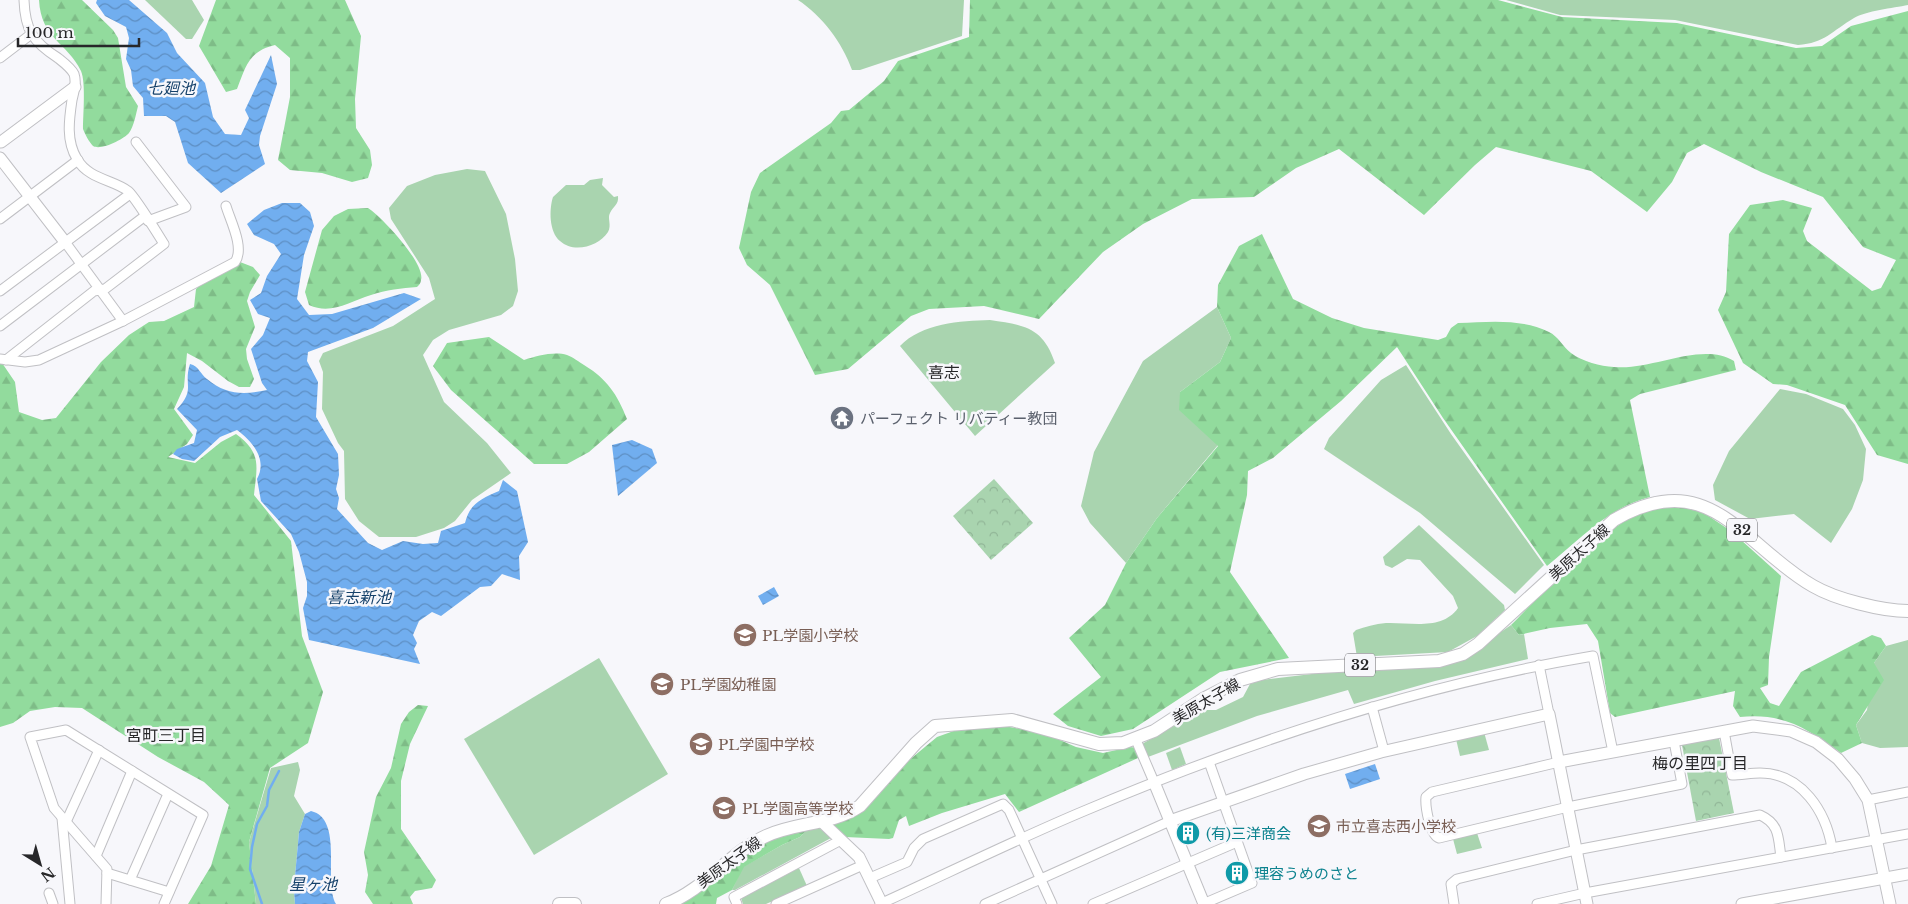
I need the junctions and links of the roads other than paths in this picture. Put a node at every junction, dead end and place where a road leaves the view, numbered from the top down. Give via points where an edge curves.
1 (24, 0) edge
2 (30, 35) junction
3 (0, 58) edge
4 (75, 87) junction
5 (0, 142) edge
6 (136, 142) dead end
7 (0, 156) edge
8 (78, 160) junction
9 (130, 194) junction
10 (30, 196) junction
11 (226, 206) dead end
12 (146, 218) junction
13 (0, 219) edge
14 (65, 242) junction
15 (81, 264) junction
16 (100, 290) junction
17 (0, 291) edge
18 (123, 321) junction
19 (0, 326) edge
20 (3, 359) edge
21 (1908, 611) edge
22 (1539, 665) junction
23 (1372, 707) junction
24 (1549, 714) junction
25 (1724, 731) junction
26 (1136, 740) junction
27 (1674, 741) junction
28 (99, 750) junction
29 (1384, 751) junction
30 (1612, 752) junction
31 (1209, 762) junction
32 (1559, 762) junction
33 (132, 771) junction
34 (1154, 782) junction
35 (1908, 792) edge
36 (168, 794) junction
37 (1868, 800) junction
38 (1223, 802) junction
39 (1568, 807) junction
40 (64, 820) junction
41 (821, 821) junction
42 (1170, 821) junction
43 (1908, 834) edge
44 (1022, 839) junction
45 (841, 840) junction
46 (1877, 840) junction
47 (1237, 842) junction
48 (1832, 848) junction
49 (1576, 850) junction
50 (96, 856) junction
51 (1781, 857) junction
52 (1187, 864) junction
53 (863, 865) junction
54 (106, 873) junction
55 (1908, 874) edge
56 (870, 878) junction
57 (1885, 878) junction
58 (1040, 879) junction
59 (130, 880) junction
60 (169, 892) junction
61 (48, 893) dead end
62 (1586, 898) edge
63 (53, 904) edge
64 (70, 904) edge
65 (106, 904) edge
66 (164, 904) edge
67 (559, 904) edge
68 (575, 904) edge
69 (666, 904) edge
70 (737, 904) edge
71 (776, 904) edge
72 (881, 904) edge
73 (985, 904) edge
74 (1052, 904) edge
75 (1093, 904) edge
76 (1203, 904) edge
77 (1454, 904) edge
78 (1537, 904) edge
79 (1742, 904) edge
80 (1890, 904) edge

1 - 2 street
2 - 3 street
2 - 4 street via 74,72
4 - 5 street
4 - 8 street via 68,126
5 - 7 street
6 - 12 street via 186,207
7 - 10 street
8 - 9 street via 99,179
8 - 10 street
9 - 12 street
9 - 14 street
10 - 13 street
10 - 14 street
11 - 18 street via 239,249 235,262
12 - 15 street
12 - 16 street via 164,244
14 - 15 street
14 - 17 street
15 - 16 street
15 - 19 street
16 - 18 street
16 - 20 street via 94,291
18 - 20 street via 39,360
21 - 26 main road, 美原太子線 / 32 via 1853,601 1813,586 1736,524 1708,507 1684,502 1652,503 1633,509 1603,528 1478,644 1463,654 1439,661 1278,669 1240,680
22 - 23 street
22 - 24 street
22 - 30 street via 1593,656
23 - 29 street
23 - 31 street
24 - 29 street
24 - 32 street
25 - 27 street
25 - 37 street via 1753,726 1791,731 1816,742 1838,759
25 - 48 street via 1732,776 1762,773 1786,778 1808,794 1823,814
26 - 34 street
26 - 41 main road, 美原太子線 / 32 via 1099,744 1012,720 935,726 860,806 836,818
27 - 30 street
27 - 39 street via 1682,784
28 - 33 street
28 - 40 street
28 - 40 street via 66,730 30,737 54,808
29 - 38 street
30 - 32 street
31 - 34 street
31 - 38 street
32 - 39 street
32 - 39 street via 1432,792 1425,803 1434,833 1440,838
33 - 36 street
33 - 50 street
34 - 42 street
34 - 44 street
35 - 37 street
36 - 59 street
36 - 60 street via 203,815
37 - 46 street
38 - 42 street
38 - 47 street
39 - 49 street
40 - 50 street
40 - 64 street
41 - 45 street
41 - 69 main road, 美原太子線 / 32 via 754,842 689,892
42 - 52 street
42 - 58 street
43 - 46 street
44 - 56 street via 1009,810 999,804 923,839 907,862
44 - 58 street
44 - 72 street
45 - 53 street
45 - 70 street via 734,896
46 - 48 street
46 - 57 street
47 - 52 street
47 - 76 street via 1252,884
48 - 51 street
49 - 51 street via 1760,815 1771,820 1777,830
49 - 62 street
49 - 77 street via 1456,879 1450,884
50 - 54 street via 107,869
51 - 62 street
52 - 75 street
52 - 76 street
53 - 56 street
53 - 71 street
54 - 59 street
54 - 65 street
55 - 57 street
56 - 72 street
57 - 79 street
57 - 80 street
58 - 73 street
58 - 74 street
59 - 60 street
60 - 66 street
61 - 63 street
62 - 78 street
67 - 68 main road

